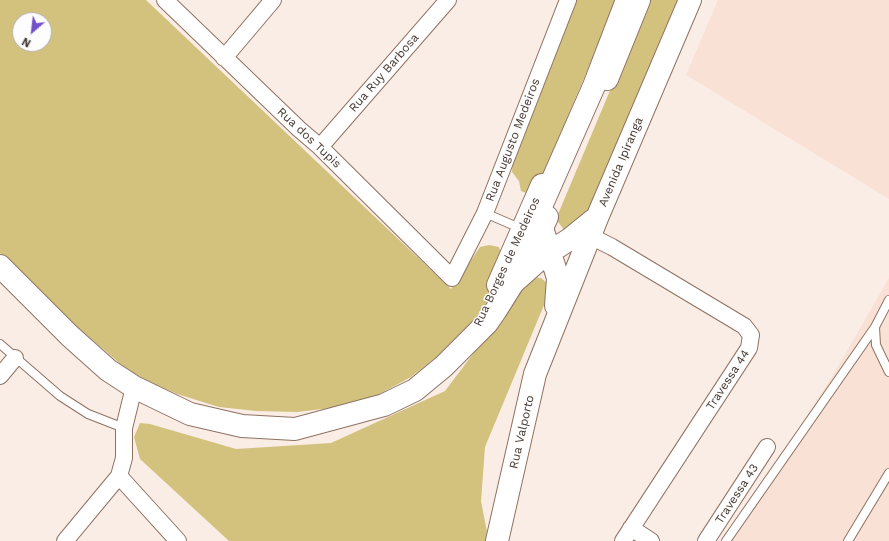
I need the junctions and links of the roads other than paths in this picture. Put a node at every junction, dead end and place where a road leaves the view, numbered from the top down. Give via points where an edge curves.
1 (165, 0) edge
2 (274, 0) edge
3 (448, 0) edge
4 (568, 0) edge
5 (639, 0) edge
6 (690, 0) edge
7 (624, 7) edge
8 (224, 58) junction
9 (320, 147) junction
10 (485, 213) junction
11 (515, 226) dead end
12 (594, 227) junction
13 (542, 228) junction
14 (549, 252) junction
15 (0, 266) edge
16 (452, 278) joint
17 (515, 281) junction
18 (889, 300) edge
19 (554, 325) junction
20 (875, 327) junction
21 (474, 335) junction
22 (0, 344) edge
23 (15, 358) junction
24 (889, 372) edge
25 (0, 376) edge
26 (134, 387) junction
27 (124, 428) junction
28 (767, 447) dead end
29 (889, 473) edge
30 (119, 476) junction
31 (627, 535) edge
32 (65, 541) edge
33 (178, 541) edge
34 (497, 541) edge
35 (651, 541) edge
36 (706, 541) edge
37 (726, 541) edge
38 (848, 541) edge

1 - 8 street, Rua dos Tupis
2 - 8 street
3 - 9 street, Rua Ruy Barbosa
4 - 10 street, Rua Augusto Medeiros
5 - 13 main road, Rua Borges de Medeiros
6 - 12 main road, Avenida Ipiranga
7 - 13 main road via 594,86 542,204
7 - 21 main road, Rua Borges de Medeiros
8 - 9 street, Rua dos Tupis
9 - 16 street, Rua dos Tupis
10 - 11 lane
10 - 16 street, Rua Augusto Medeiros
12 - 14 main road
12 - 19 main road, Avenida Ipiranga
12 - 31 street, Travessa 44 via 612,247 744,326 751,335 750,348
13 - 14 main road
13 - 17 main road, Rua Borges de Medeiros
14 - 17 main road
14 - 19 main road via 558,278
15 - 26 main road via 70,336 108,370
17 - 21 main road, Rua Borges de Medeiros via 487,324
18 - 20 lane
19 - 34 main road, Rua Valporto via 535,374
20 - 24 lane via 876,345
20 - 37 lane
21 - 26 main road via 444,366 415,390 384,405 295,429 242,426 190,414
22 - 23 lane
23 - 25 street
23 - 27 lane via 60,396 88,414
26 - 27 street
27 - 30 street via 124,458
28 - 36 street, Travessa 43
29 - 38 lane
30 - 32 street
30 - 33 street
31 - 35 street

